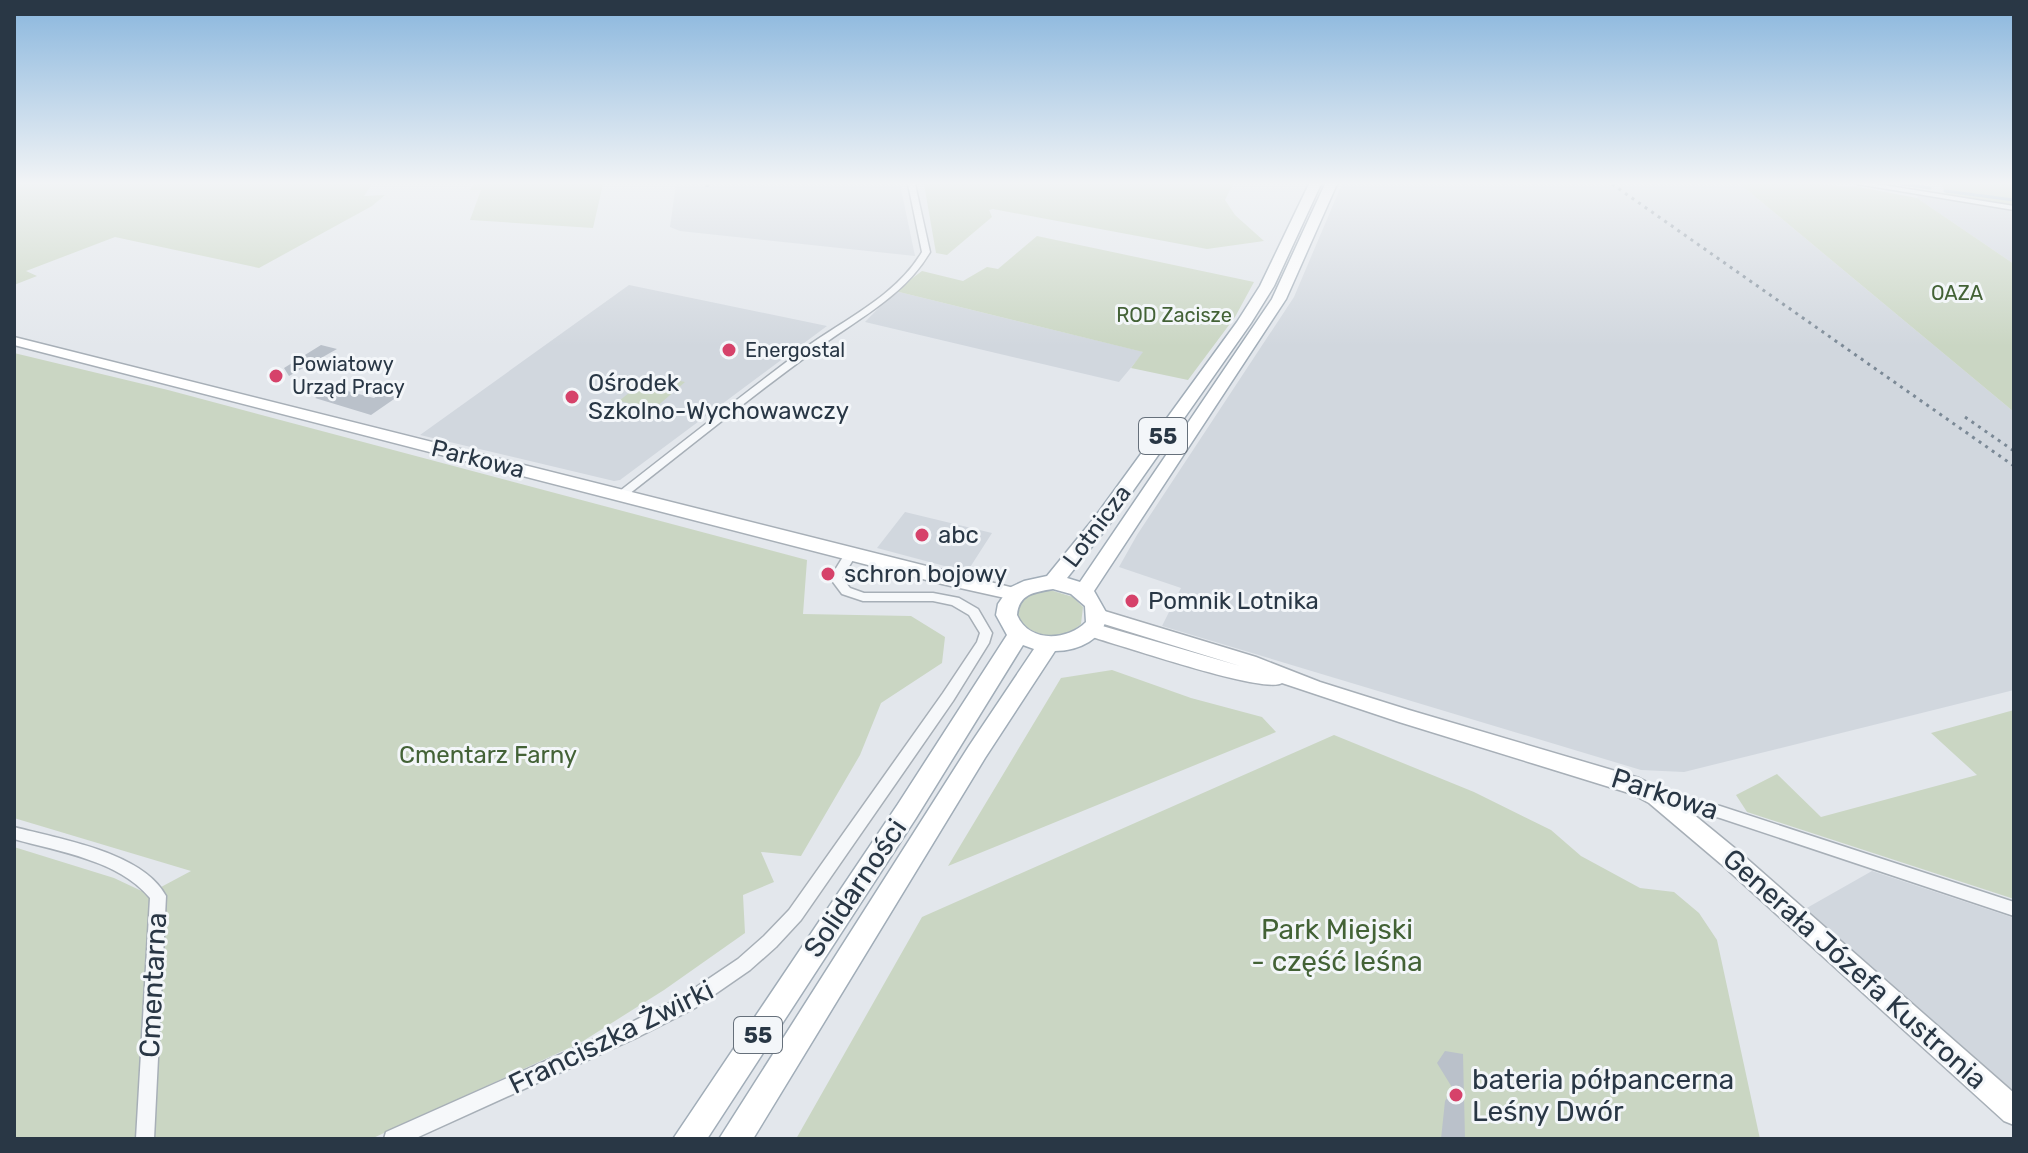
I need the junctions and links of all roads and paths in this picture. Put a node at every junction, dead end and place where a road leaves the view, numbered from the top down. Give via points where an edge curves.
1 (923, 238) edge
2 (1289, 238) edge
3 (1307, 238) edge
4 (14, 341) edge
5 (620, 496) junction
6 (850, 555) junction
7 (1053, 582) junction
8 (1084, 591) junction
9 (1010, 599) junction
10 (1095, 622) junction
11 (1018, 635) junction
12 (1048, 645) junction
13 (1657, 797) junction
14 (14, 833) edge
15 (2014, 909) edge
16 (2014, 1111) edge
17 (145, 1139) edge
18 (393, 1139) edge
19 (689, 1139) edge
20 (735, 1139) edge

1 - 5 street via 926,252 917,265 873,306
2 - 7 main road, Lotnicza / 55 via 1252,312
3 - 8 main road, Lotnicza / 55 via 1279,299
4 - 5 street, Parkowa
5 - 6 street, Parkowa
6 - 9 street, Parkowa
6 - 18 street, Franciszka Żwirki via 836,578 848,593 947,598 974,611 986,633 948,697 795,915 770,945 707,994
7 - 8 main road
7 - 9 main road via 1031,584
8 - 10 main road via 1094,602
9 - 11 main road via 1005,615
10 - 12 main road via 1073,641
10 - 13 street, Parkowa via 1242,674 1313,687 1619,779
11 - 12 main road
11 - 19 main road, Solidarności / 55
12 - 20 main road, Solidarności / 55
13 - 15 street, Parkowa via 1720,812
13 - 16 street, Generała Józefa Kustronia
14 - 17 street, Cmentarna via 125,868 150,882 158,896

